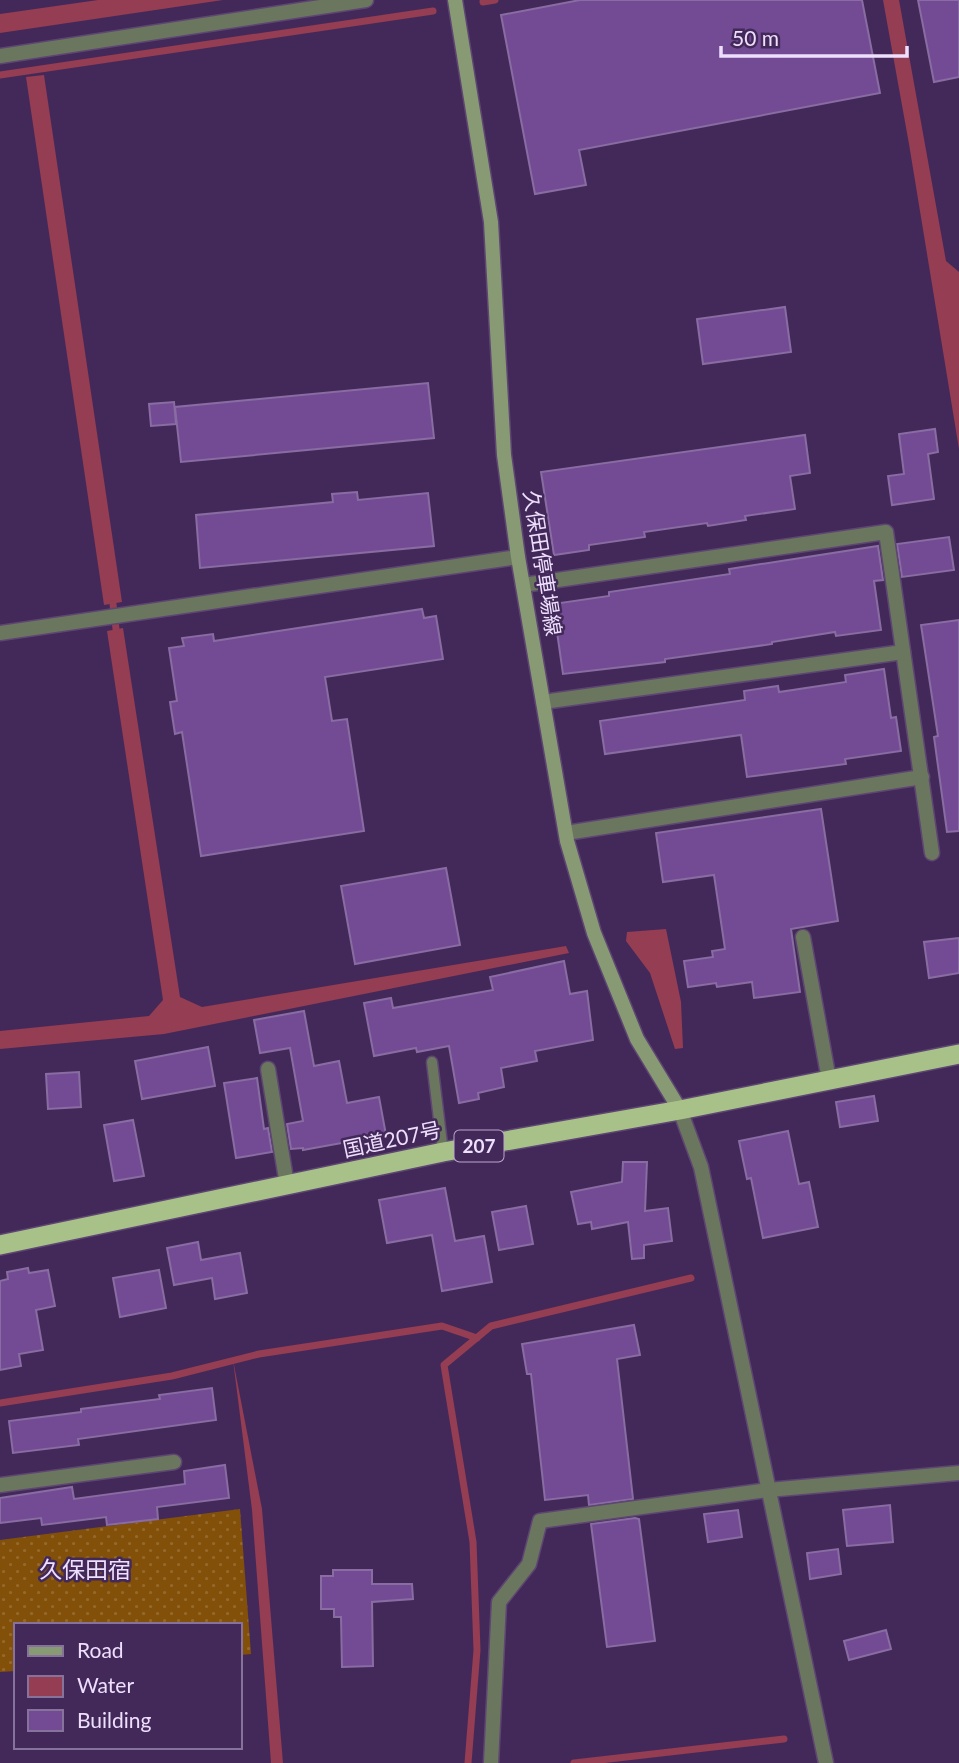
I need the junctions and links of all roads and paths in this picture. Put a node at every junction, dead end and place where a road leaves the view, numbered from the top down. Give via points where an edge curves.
1 (366, 0) edge
2 (456, 0) edge
3 (0, 56) edge
4 (518, 557) junction
5 (523, 585) junction
6 (0, 634) edge
7 (903, 652) junction
8 (543, 702) junction
9 (922, 777) junction
10 (566, 832) junction
11 (932, 853) dead end
12 (803, 937) dead end
13 (959, 1054) edge
14 (432, 1062) dead end
15 (268, 1069) dead end
16 (829, 1080) junction
17 (680, 1110) junction
18 (443, 1152) junction
19 (287, 1185) junction
20 (0, 1245) edge
21 (173, 1462) dead end
22 (959, 1473) edge
23 (0, 1485) edge
24 (768, 1490) junction
25 (491, 1763) edge
26 (826, 1763) edge

1 - 3 street
2 - 4 main road, 久保田停車場線 via 491,222 504,455
4 - 5 main road, 久保田停車場線
4 - 6 street
5 - 7 street via 886,532
5 - 8 main road, 久保田停車場線
7 - 8 street
7 - 9 street
8 - 10 main road, 久保田停車場線
9 - 10 street
9 - 11 street
10 - 17 main road, 久保田停車場線 via 594,933 637,1039
12 - 16 street
13 - 16 highway, 国道207号 / 207
14 - 18 lane
15 - 19 street
16 - 17 highway, 国道207号 / 207
17 - 18 highway, 国道207号 / 207
17 - 24 street via 701,1167
18 - 19 highway, 国道207号 / 207
19 - 20 highway, 国道207号 / 207
21 - 23 street
22 - 24 street
24 - 25 street via 540,1521 529,1564 499,1602
24 - 26 street

